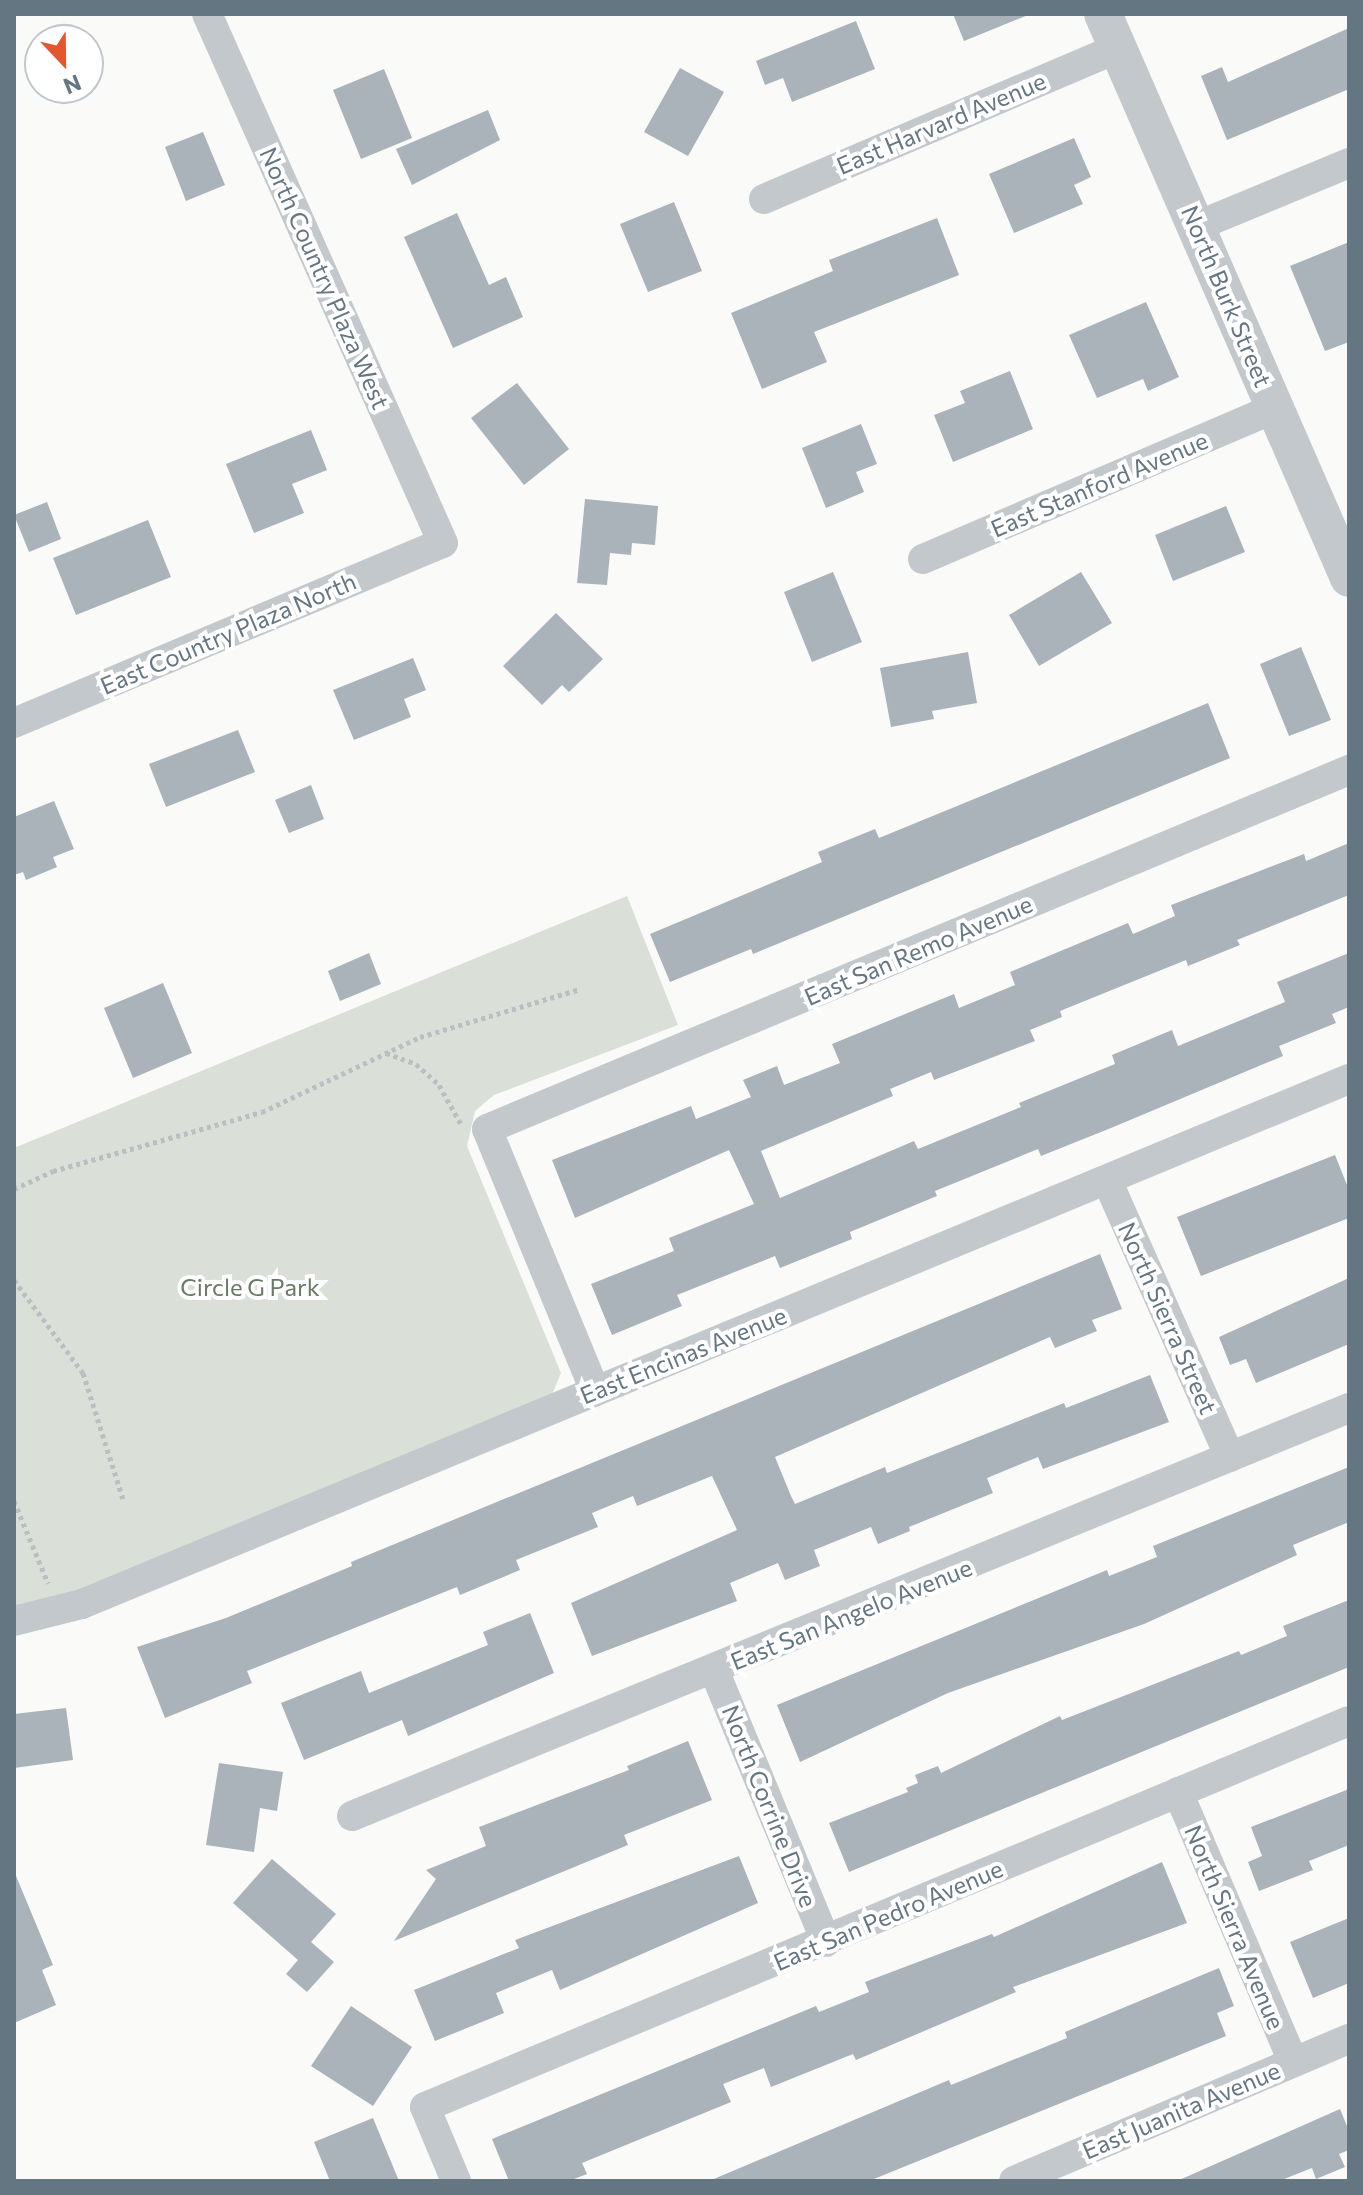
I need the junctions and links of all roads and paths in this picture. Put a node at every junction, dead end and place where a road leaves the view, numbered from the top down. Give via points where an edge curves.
1 (207, 14) edge
2 (1110, 31) edge
3 (1349, 163) edge
4 (764, 199) dead end
5 (1197, 226) junction
6 (1275, 408) junction
7 (443, 543) joint
8 (923, 559) dead end
9 (1349, 578) edge
10 (14, 723) edge
11 (1349, 770) edge
12 (580, 989) dead end
13 (385, 1053) junction
14 (1349, 1079) edge
15 (487, 1129) junction
16 (1107, 1180) junction
17 (14, 1189) edge
18 (14, 1280) edge
19 (595, 1391) junction
20 (1349, 1408) edge
21 (1230, 1457) junction
22 (123, 1499) dead end
23 (14, 1501) edge
24 (57, 1611) junction
25 (14, 1621) edge
26 (714, 1670) junction
27 (1349, 1721) edge
28 (1178, 1792) junction
29 (352, 1816) dead end
30 (826, 1942) junction
31 (1349, 2039) edge
32 (1293, 2062) junction
33 (456, 2181) edge
34 (1014, 2181) edge

1 - 7 street, North Country Plaza West
2 - 4 street, East Harvard Avenue
2 - 5 street, North Burk Street
3 - 5 street
5 - 6 street, North Burk Street
6 - 8 street, East Stanford Avenue
6 - 9 street, North Burk Street
7 - 10 street, East Country Plaza North
11 - 15 street, East San Remo Avenue
12 - 13 path via 480,1017
13 - 15 path via 401,1054 439,1085 458,1123
13 - 17 path via 262,1112 53,1171
14 - 16 street, East Encinas Avenue
15 - 19 street
16 - 19 street, East Encinas Avenue
16 - 21 street, North Sierra Street
18 - 22 path via 83,1373
19 - 24 street, East Encinas Avenue
20 - 21 street, East San Angelo Avenue
21 - 26 street, East San Angelo Avenue
23 - 24 path
24 - 25 street, East Encinas Avenue
26 - 29 street, East San Angelo Avenue
26 - 30 street, North Corrine Drive
27 - 28 street, East San Pedro Avenue
28 - 30 street, East San Pedro Avenue
28 - 32 street, North Sierra Avenue
30 - 33 street, East San Pedro Avenue via 425,2107
31 - 32 street, East Juanita Avenue
32 - 34 street, East Juanita Avenue

